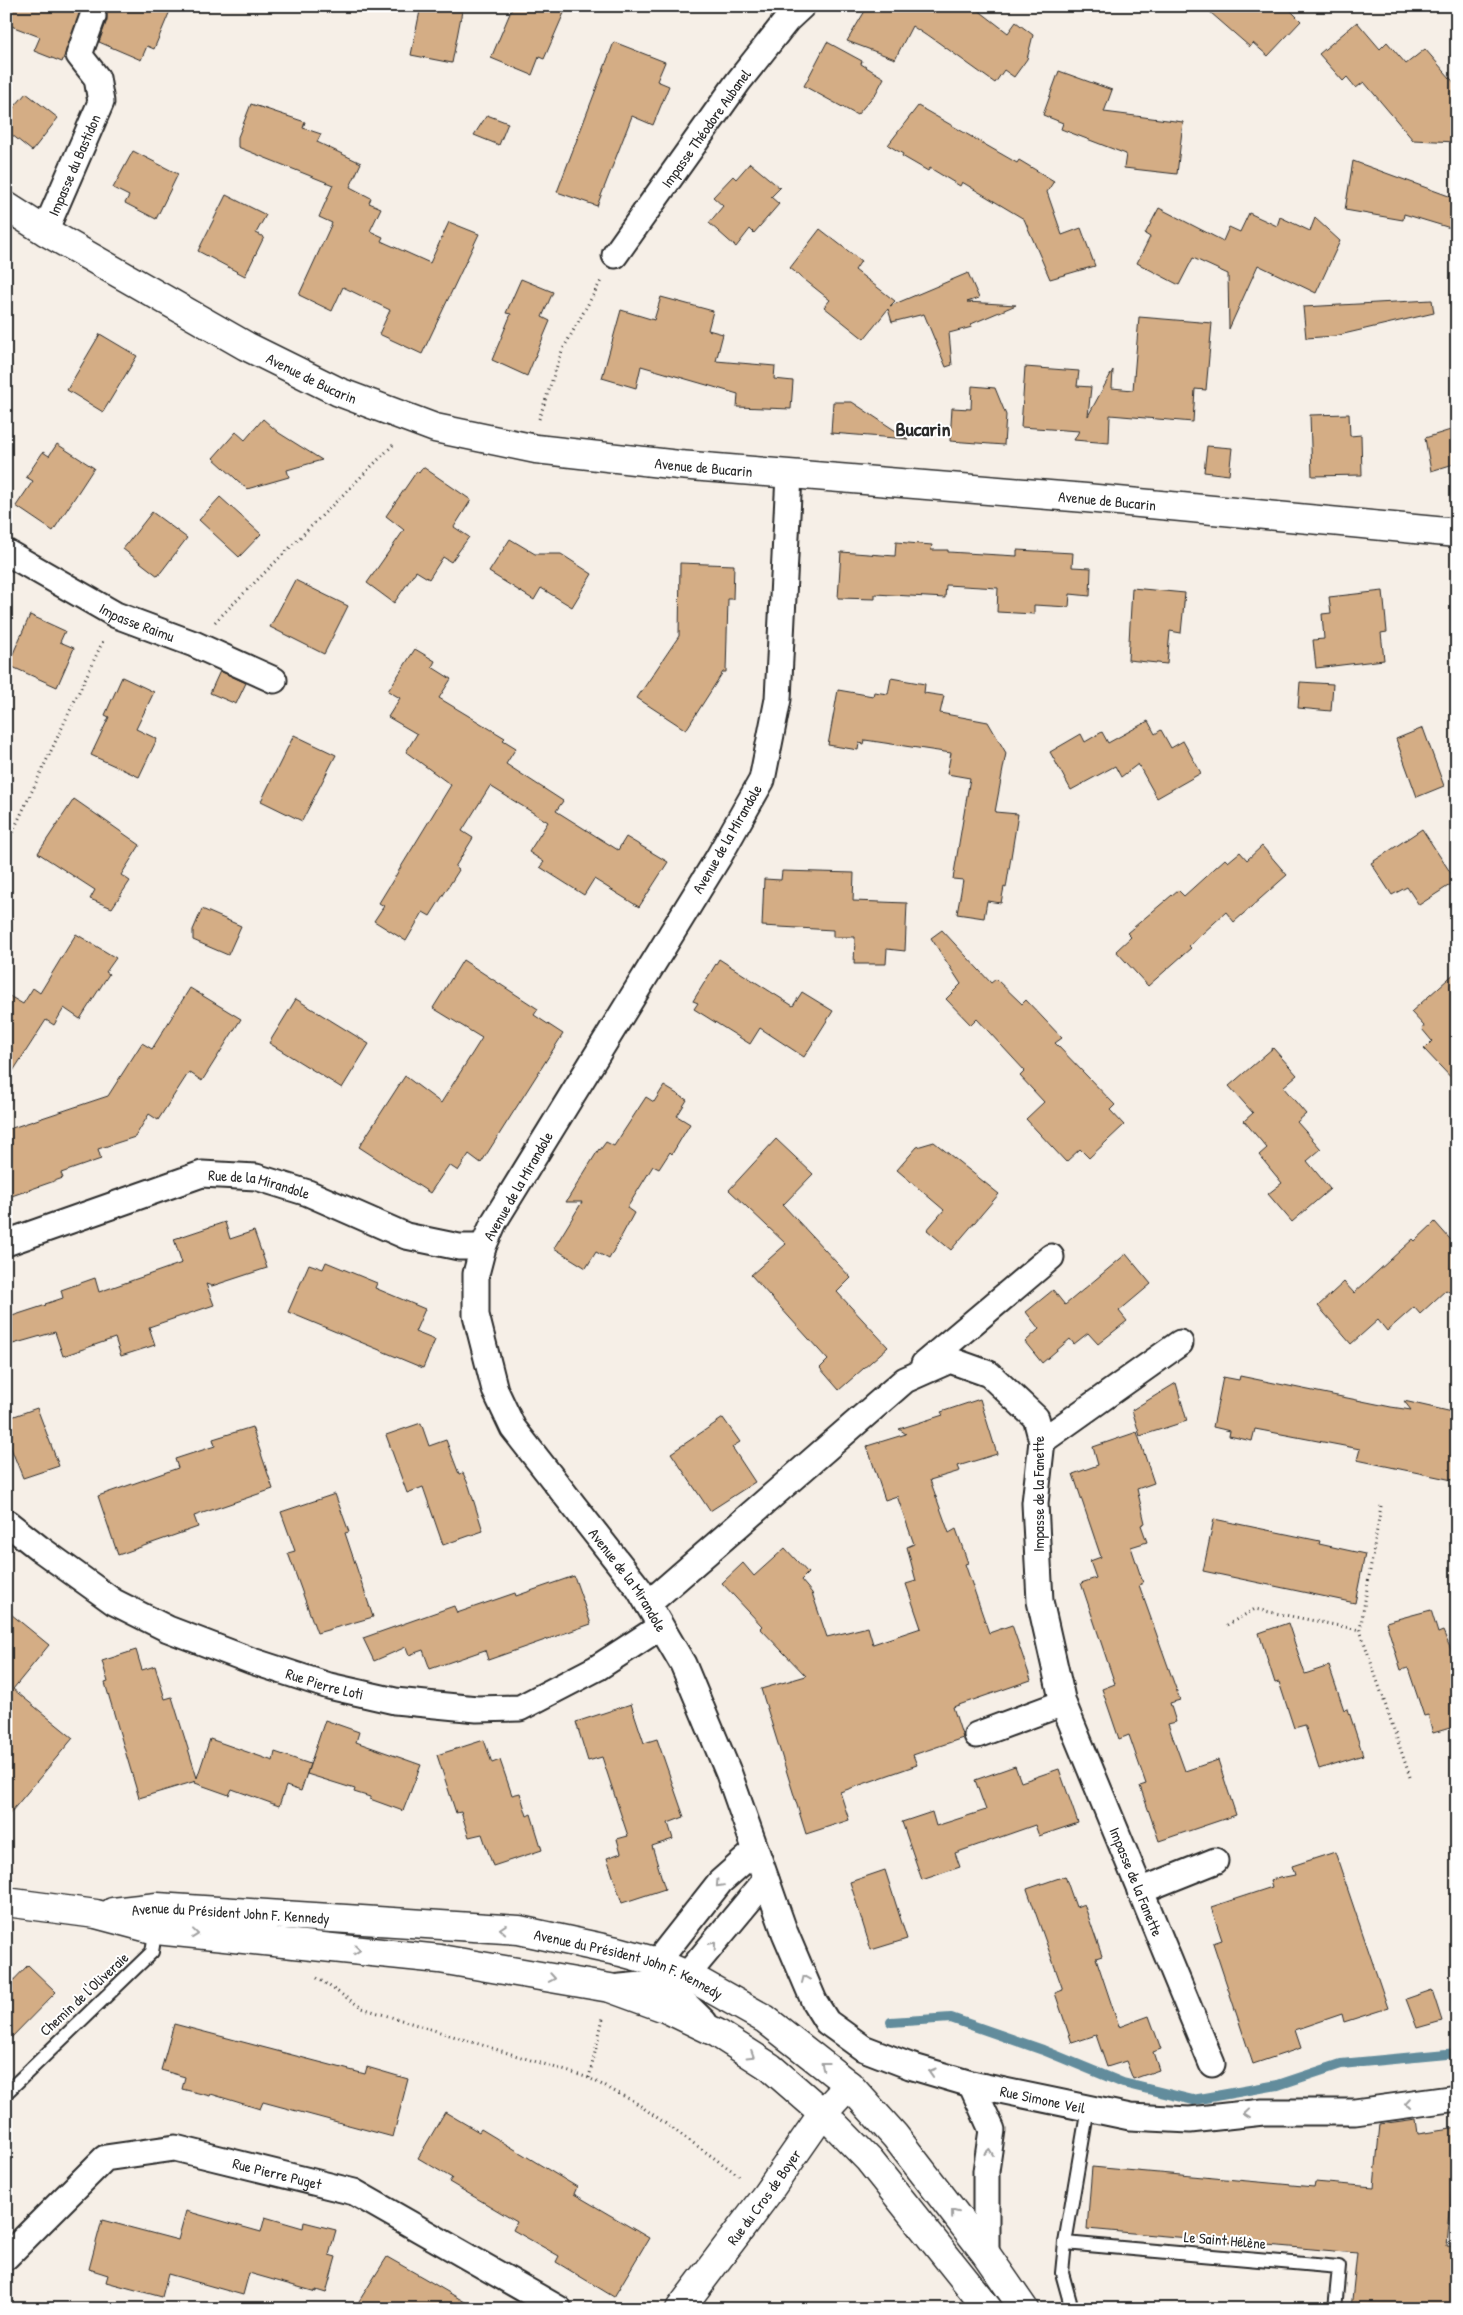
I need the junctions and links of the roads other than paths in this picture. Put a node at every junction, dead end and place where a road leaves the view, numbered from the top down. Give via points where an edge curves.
1 (802, 6) edge
2 (93, 16) dead end
3 (6, 206) edge
4 (45, 231) junction
5 (615, 255) road end
6 (789, 475) junction
7 (1457, 533) edge
8 (6, 552) edge
9 (274, 680) dead end
10 (6, 1243) edge
11 (483, 1247) junction
12 (1051, 1257) dead end
13 (1180, 1343) dead end
14 (905, 1380) junction
15 (1042, 1442) junction
16 (6, 1522) edge
17 (648, 1604) junction
18 (660, 1626) junction
19 (1063, 1703) junction
20 (977, 1735) dead end
21 (755, 1851) junction
22 (1215, 1861) dead end
23 (766, 1880) junction
24 (1140, 1891) junction
25 (6, 1902) edge
26 (157, 1919) junction
27 (670, 1974) junction
28 (610, 1988) junction
29 (717, 2033) junction
30 (1212, 2064) dead end
31 (971, 2084) junction
32 (849, 2085) junction
33 (6, 2093) edge
34 (1457, 2098) edge
35 (1088, 2108) junction
36 (823, 2112) junction
37 (1065, 2242) junction
38 (986, 2254) junction
39 (6, 2257) edge
40 (559, 2309) edge
41 (680, 2309) edge
42 (988, 2309) edge
43 (1024, 2309) edge
44 (1072, 2309) edge
45 (1335, 2309) edge

1 - 5 street, Impasse Théodore Aubanel via 738,82
2 - 4 street, Impasse du Bastidon via 79,55 97,78 101,102
3 - 4 main road, Avenue de Bucarin
4 - 6 main road, Avenue de Bucarin via 246,346 339,392 434,428 529,448
6 - 7 main road, Avenue de Bucarin via 1086,498
6 - 11 street, Avenue de la Mirandole via 778,699 762,780 718,858 494,1222
8 - 9 street, Impasse Raimu via 116,615 194,644
10 - 11 street, Rue de la Mirandole via 202,1174 256,1176 308,1193 406,1236 459,1247
11 - 17 street, Avenue de la Mirandole via 476,1274 476,1315 495,1390 513,1428
12 - 14 street
13 - 15 street
14 - 15 street, Impasse de la Fanette via 950,1360 989,1374 1036,1418
14 - 17 street, Impasse de la Fanette
15 - 19 street, Impasse de la Fanette via 1035,1503 1040,1601
16 - 18 street, Rue Pierre Loti via 114,1602 168,1629 303,1678 395,1701 477,1709 520,1708 597,1668
17 - 18 street, Avenue de la Mirandole
18 - 21 street, Avenue de la Mirandole via 700,1701
19 - 20 street
19 - 24 street, Impasse de la Fanette
21 - 23 street, Rue Simone Veil
21 -> 27 street via 720,1882
22 - 24 street
27 -> 23 street
31 -> 23 street, Rue Simone Veil via 863,2048 827,2022 814,2002
24 - 30 street, Impasse de la Fanette
25 - 26 main road, Avenue du Président John F. Kennedy
27 -> 26 main road, Avenue du Président John F. Kennedy via 622,1952 518,1930
26 -> 28 main road, Avenue du Président John F. Kennedy via 440,1959
26 - 33 lane, Chemin de l'Oliveraie via 152,1952
27 - 28 street
27 - 29 street via 686,2007
32 -> 27 main road, Avenue du Président John F. Kennedy via 765,2020
28 - 29 main road, Avenue du Président John F. Kennedy via 665,2008
29 -> 36 main road, Avenue du Président John F. Kennedy via 770,2067
31 - 35 street, Rue Simone Veil
38 -> 31 street via 986,2171 992,2130
32 - 36 main road, Rue du Cros de Boyer
38 -> 32 main road, Avenue du Président John F. Kennedy via 894,2136
34 -> 35 street, Rue Simone Veil via 1356,2112 1263,2112 1190,2120 1130,2117
35 - 37 lane
36 - 41 main road, Rue du Cros de Boyer via 766,2195
36 - 42 main road, Avenue du Président John F. Kennedy via 869,2160
37 - 44 lane via 1062,2273
37 - 45 lane, Le Saint Hélène via 1340,2267
38 - 43 main road, Avenue du Président John F. Kennedy
39 - 40 street, Rue Pierre Puget via 105,2158 174,2148 354,2192

